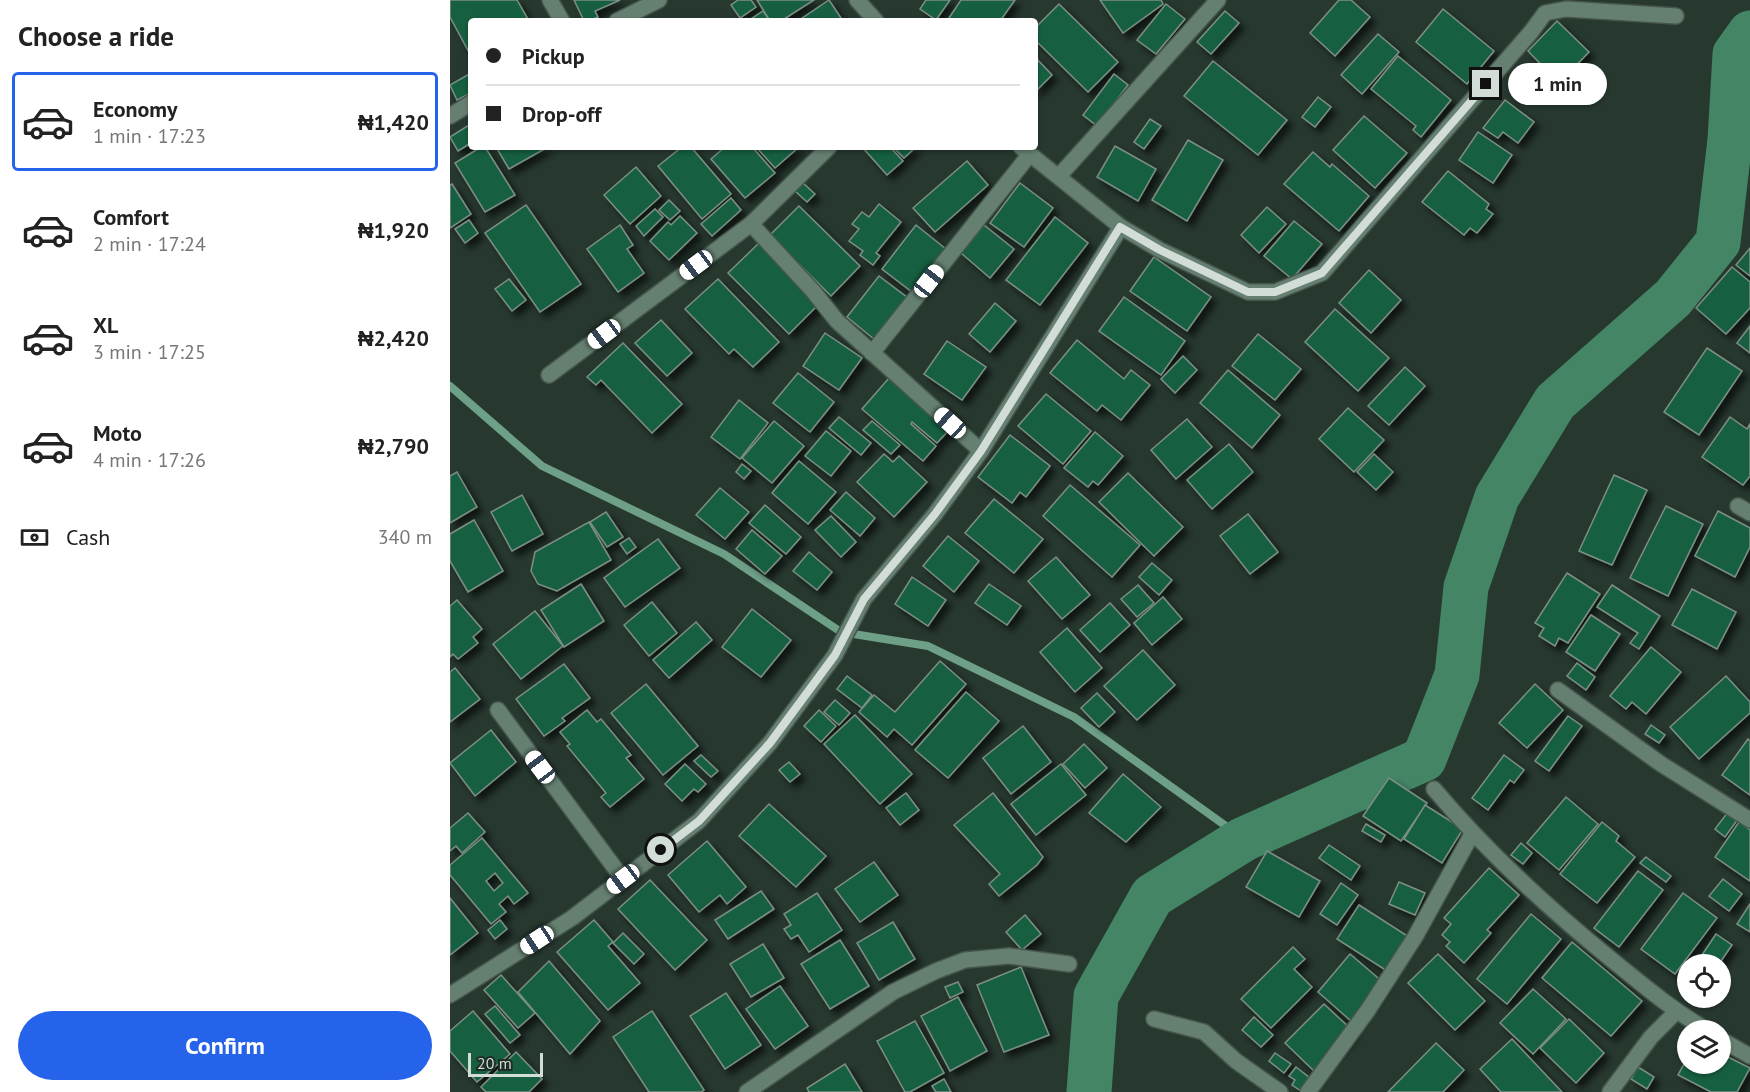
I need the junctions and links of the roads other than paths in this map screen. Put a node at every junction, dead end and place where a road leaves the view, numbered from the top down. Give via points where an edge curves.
1 (550, 0) edge
2 (659, 0) edge
3 (857, 0) edge
4 (1218, 0) edge
5 (1676, 16) dead end
6 (560, 18) edge
7 (623, 18) edge
8 (873, 18) edge
9 (468, 105) edge
10 (450, 116) edge
11 (826, 150) edge
12 (1025, 150) edge
13 (1059, 176) junction
14 (751, 224) junction
15 (1120, 227) junction
16 (872, 353) junction
17 (549, 375) dead end
18 (981, 451) junction
19 (1558, 690) dead end
20 (498, 710) dead end
21 (1434, 789) dead end
22 (1750, 820) edge
23 (1472, 834) junction
24 (623, 879) junction
25 (1069, 964) dead end
26 (450, 995) edge
27 (1676, 1012) junction
28 (1154, 1019) dead end
29 (1690, 1020) edge
30 (1731, 1045) edge
31 (1750, 1056) edge
32 (747, 1092) edge
33 (1280, 1092) edge
34 (1308, 1092) edge
35 (1610, 1092) edge

1 - 6 street
2 - 7 street
3 - 8 street
4 - 13 street
5 - 15 street via 1566,9 1545,13 1322,273 1293,286 1275,292 1248,292
9 - 10 street
11 - 14 street
12 - 13 street
12 - 16 street
13 - 15 street
14 - 16 street via 837,321
14 - 17 street
15 - 18 street
16 - 18 street
18 - 24 street via 864,599 835,655 770,743 699,821
19 - 22 street via 1661,764
20 - 24 street
21 - 23 street
23 - 27 street via 1572,927
23 - 34 street via 1415,937
24 - 26 street via 572,918
25 - 32 street via 1009,956 965,960 936,970 893,992
27 - 29 street
27 - 35 street via 1651,1037
28 - 33 street via 1204,1032
30 - 31 street

